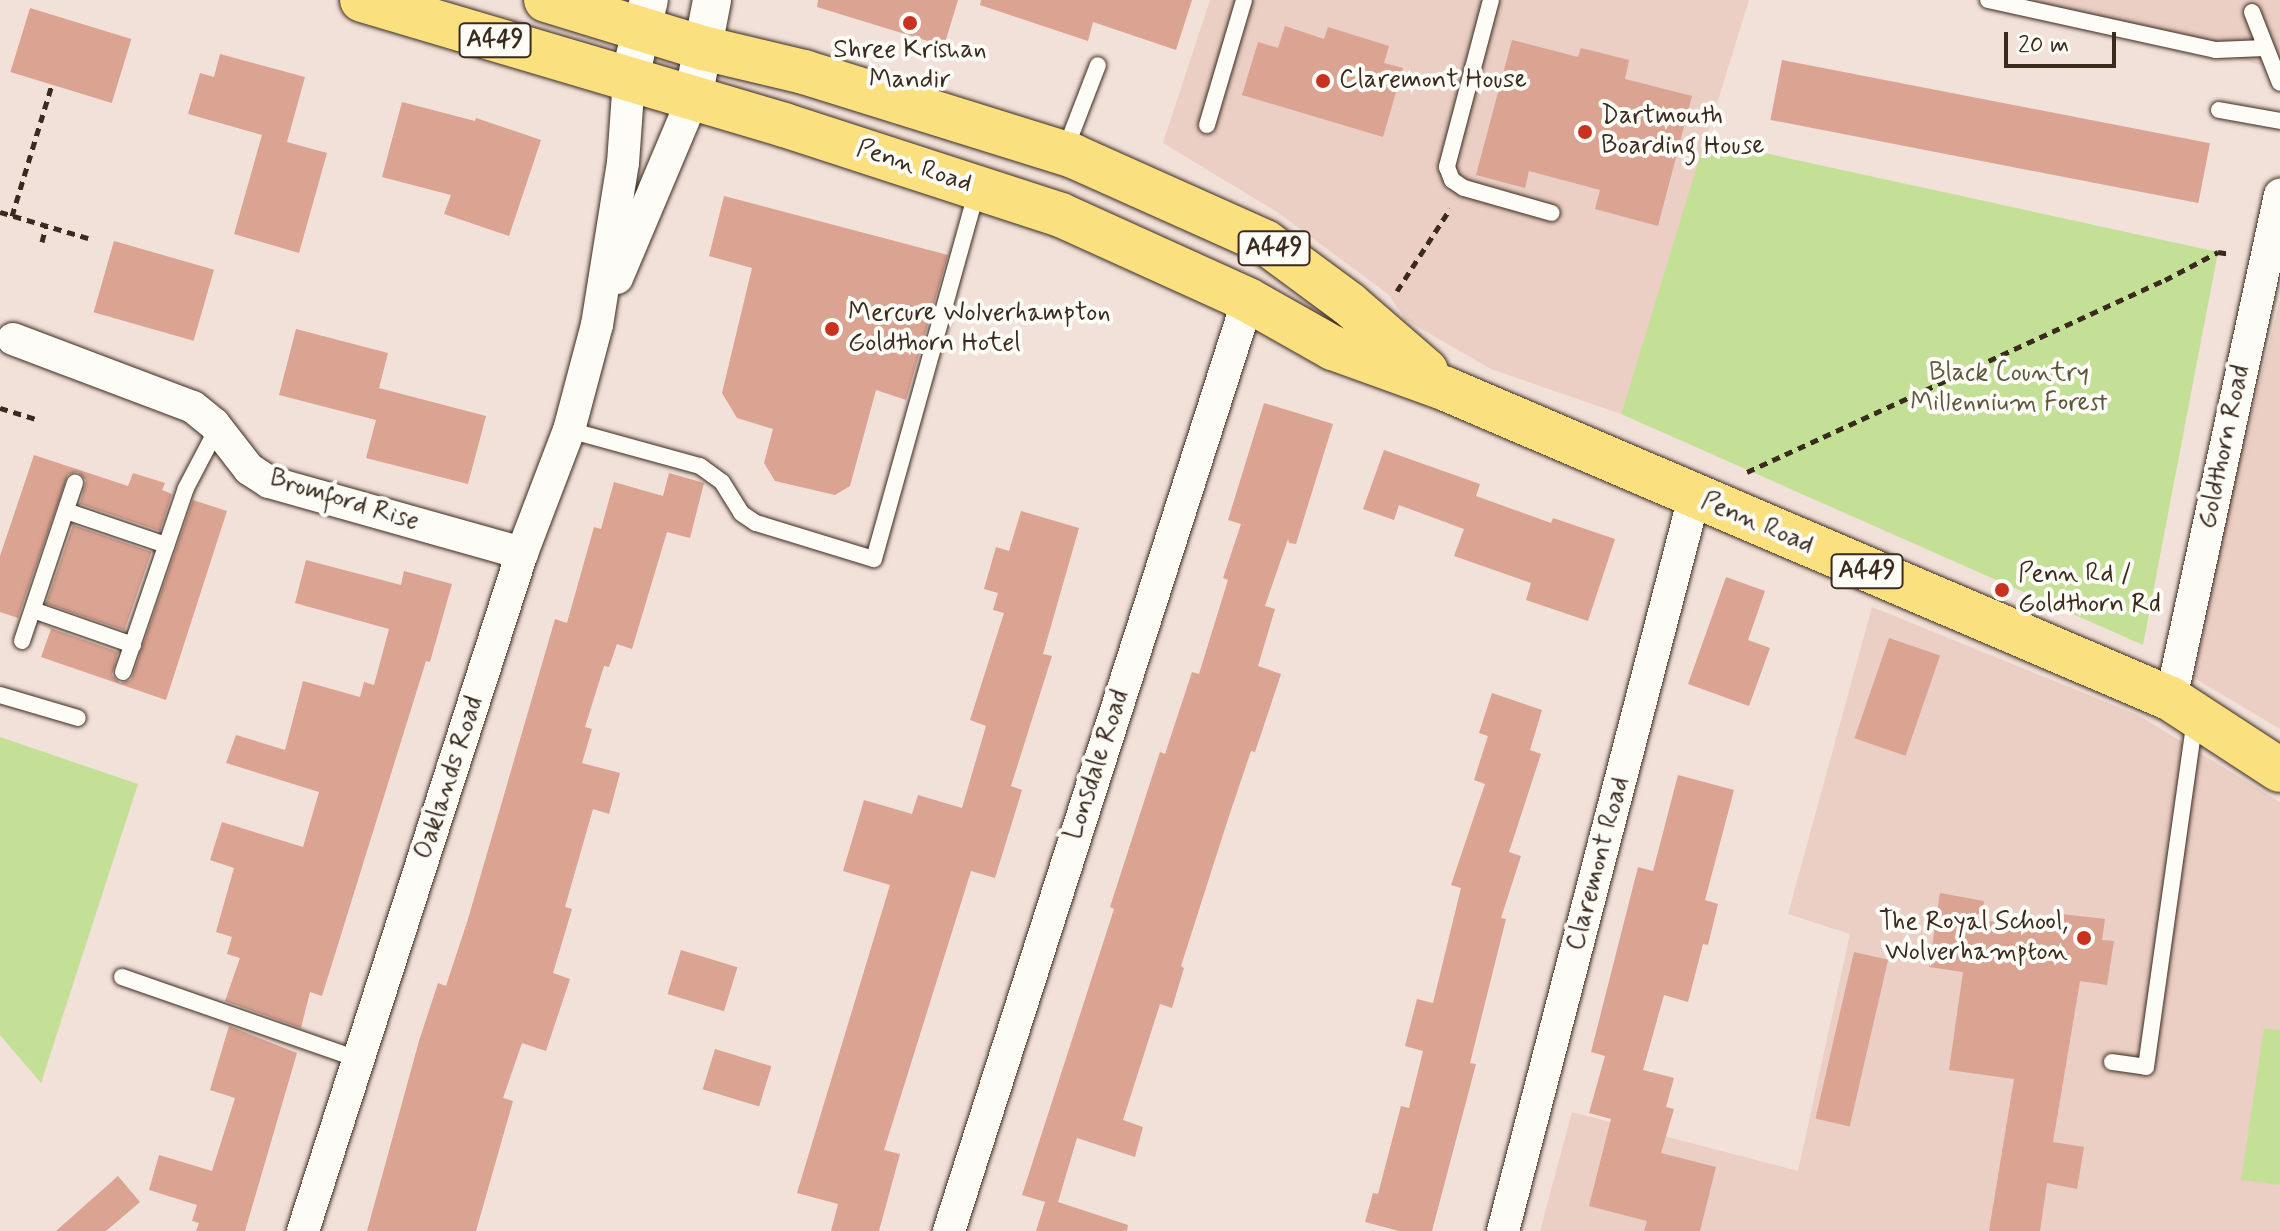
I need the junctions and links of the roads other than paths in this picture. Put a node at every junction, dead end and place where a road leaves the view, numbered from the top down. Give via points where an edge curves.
1 (362, 0) edge
2 (546, 0) edge
3 (712, 0) edge
4 (1244, 0) edge
5 (1491, 0) edge
6 (1988, 0) edge
7 (2252, 12) dead end
8 (646, 16) edge
9 (703, 48) junction
10 (2265, 48) junction
11 (1098, 65) dead end
12 (629, 80) junction
13 (2280, 83) edge
14 (693, 98) junction
15 (2219, 110) dead end
16 (2280, 121) edge
17 (1207, 125) dead end
18 (1064, 153) junction
19 (978, 188) junction
20 (2280, 195) edge
21 (1552, 213) dead end
22 (1248, 300) junction
23 (597, 325) junction
24 (13, 339) dead end
25 (1446, 389) junction
26 (217, 429) junction
27 (569, 430) junction
28 (75, 483) dead end
29 (1694, 497) junction
30 (66, 511) junction
31 (166, 545) junction
32 (522, 553) junction
33 (33, 610) junction
34 (22, 641) dead end
35 (133, 645) junction
36 (123, 672) dead end
37 (0, 695) edge
38 (2183, 708) junction
39 (78, 718) dead end
40 (2280, 770) edge
41 (122, 977) dead end
42 (360, 1060) junction
43 (2112, 1062) dead end
44 (303, 1231) edge
45 (949, 1231) edge
46 (1503, 1231) edge

1 - 12 highway, Penn Road / A449
2 - 8 highway, Penn Road / A449
3 - 9 street
4 - 17 lane
5 - 21 lane via 1447,167 1452,180 1464,188
6 - 10 lane via 2216,50
7 - 10 lane
8 - 9 highway, Penn Road / A449
8 - 12 street
9 - 14 street
9 - 18 highway, Penn Road / A449 via 804,72
10 - 13 lane
11 - 18 lane
12 - 14 highway, Penn Road / A449
12 - 23 street, Oaklands Road via 623,163
14 - 19 highway, Penn Road / A449
14 - 23 street, Oaklands Road
15 - 16 lane
18 - 25 highway, Penn Road / A449 via 1265,242 1349,304
19 - 22 highway, Penn Road / A449 via 1061,215
19 - 27 lane via 874,559 756,523 741,513 722,482 700,466
20 - 38 street, Goldthorn Road
22 - 25 highway, Penn Road / A449 via 1333,348
22 - 45 street, Lonsdale Road
23 - 27 street, Oaklands Road
24 - 26 street, Bromford Rise via 163,392 193,407
25 - 29 highway, Penn Road / A449
26 - 31 lane via 186,488
26 - 32 street, Bromford Rise via 249,469 269,482
27 - 32 street, Oaklands Road
28 - 30 lane
29 - 38 highway, Penn Road / A449
29 - 46 street, Claremont Road
30 - 31 lane
30 - 33 lane
31 - 35 lane
32 - 42 street, Oaklands Road
33 - 34 lane
33 - 35 lane
35 - 36 lane
37 - 39 lane
38 - 40 highway, Penn Road / A449
38 - 43 lane via 2146,1067
41 - 42 lane
42 - 44 street, Oaklands Road

